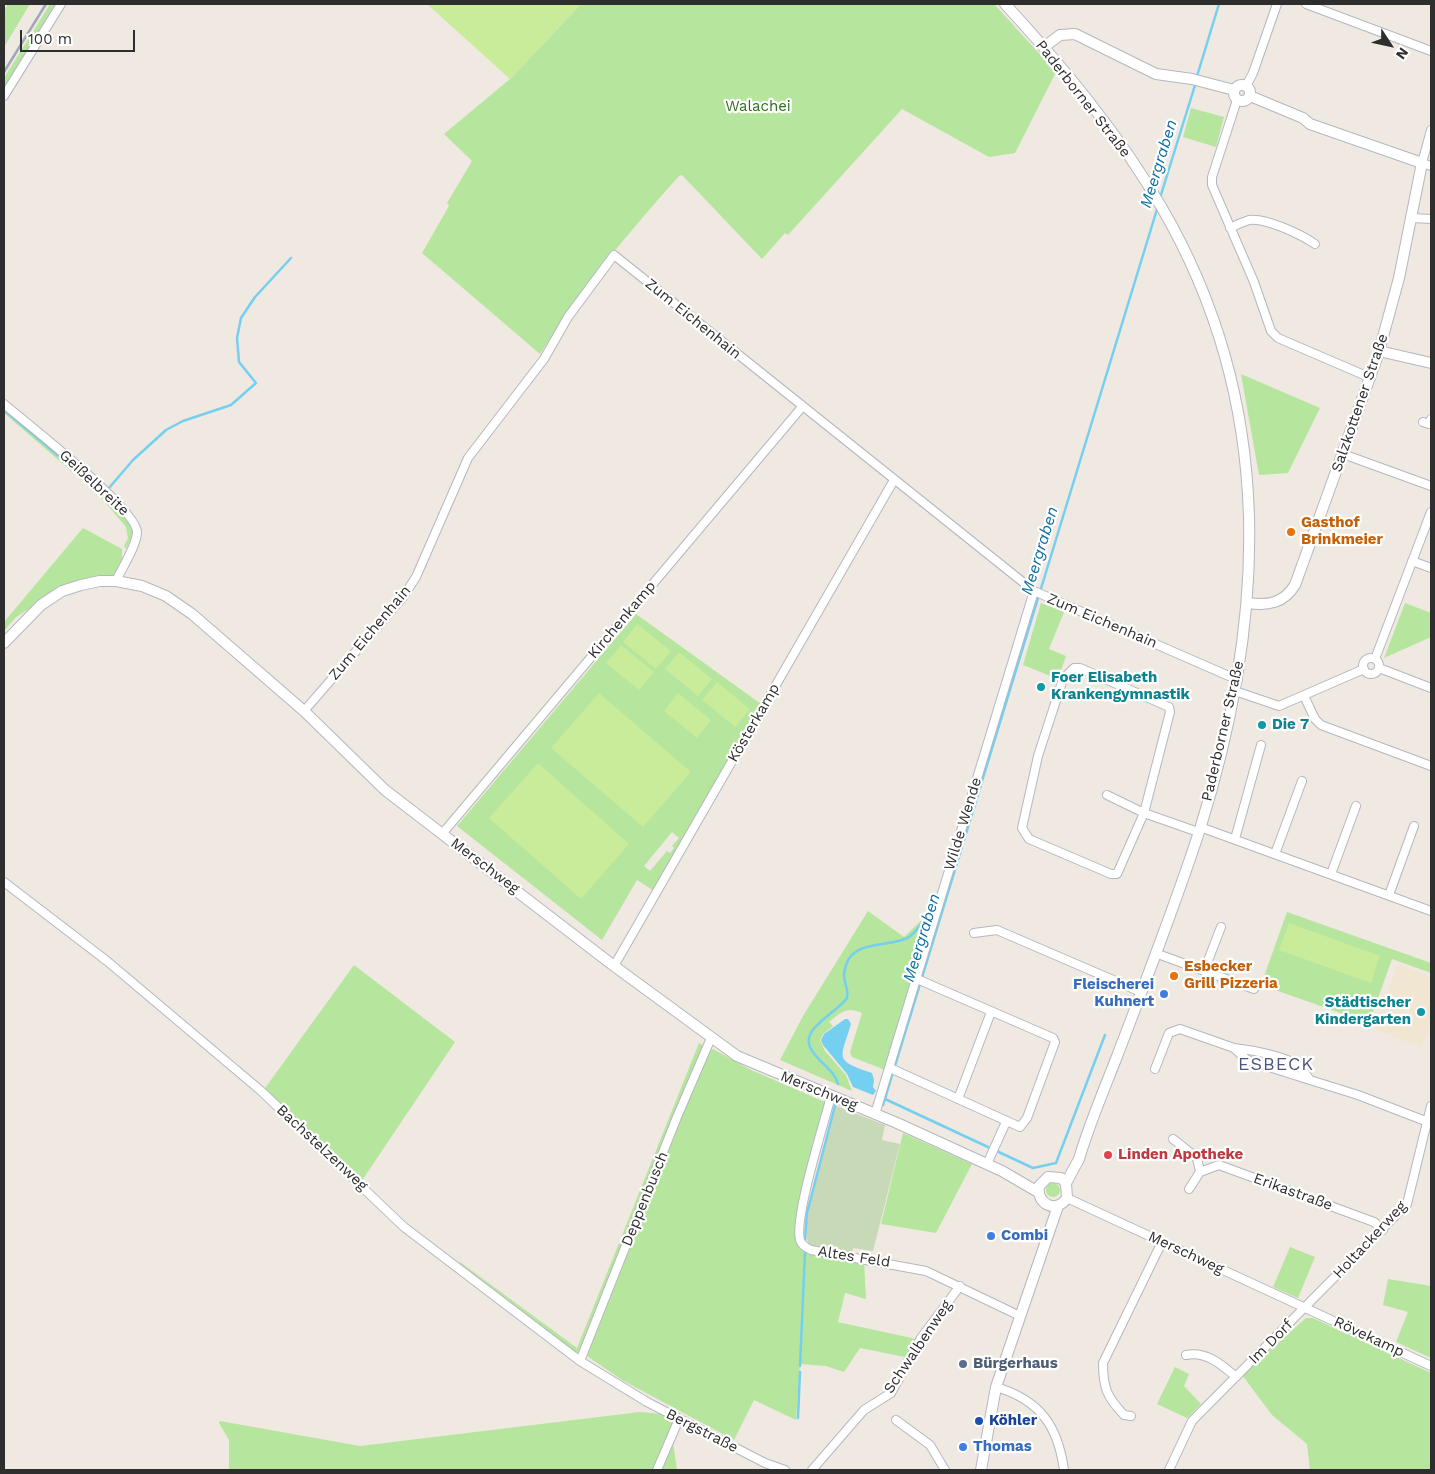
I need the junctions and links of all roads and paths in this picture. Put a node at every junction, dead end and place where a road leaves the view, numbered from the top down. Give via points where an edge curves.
1 (61, 4) edge
2 (1005, 4) edge
3 (1277, 4) edge
4 (1306, 4) edge
5 (1044, 47) junction
6 (1431, 51) edge
7 (1248, 91) junction
8 (1235, 95) junction
9 (4, 96) edge
10 (1431, 130) edge
11 (1427, 165) edge
12 (1412, 218) junction
13 (1431, 219) edge
14 (1230, 228) junction
15 (1315, 244) dead end
16 (1379, 351) junction
17 (1431, 363) edge
18 (1371, 378) junction
19 (4, 404) edge
20 (802, 407) junction
21 (1431, 419) edge
22 (1423, 422) dead end
23 (1344, 454) junction
24 (894, 480) junction
25 (1431, 486) edge
26 (1431, 512) edge
27 (1412, 561) junction
28 (1431, 568) edge
29 (116, 581) junction
30 (1034, 591) junction
31 (1248, 603) junction
32 (4, 643) edge
33 (1375, 659) junction
34 (1379, 668) junction
35 (1364, 669) junction
36 (1238, 680) junction
37 (1431, 688) edge
38 (1235, 691) junction
39 (1304, 696) junction
40 (304, 711) junction
41 (1261, 745) dead end
42 (1431, 766) edge
43 (1302, 781) dead end
44 (1107, 794) dead end
45 (1356, 806) dead end
46 (1144, 813) junction
47 (1414, 826) dead end
48 (1199, 829) junction
49 (442, 834) junction
50 (1235, 839) junction
51 (1275, 854) junction
52 (1331, 874) junction
53 (4, 882) edge
54 (1388, 895) junction
55 (1431, 911) edge
56 (1221, 927) dead end
57 (974, 933) dead end
58 (1156, 953) junction
59 (614, 966) junction
60 (1204, 971) junction
61 (917, 979) junction
62 (1254, 989) dead end
63 (1141, 992) junction
64 (991, 1012) junction
65 (711, 1038) junction
66 (1234, 1048) junction
67 (890, 1068) junction
68 (1155, 1069) dead end
69 (1310, 1080) junction
70 (831, 1096) junction
71 (958, 1099) junction
72 (1431, 1106) edge
73 (875, 1114) junction
74 (1006, 1122) junction
75 (1428, 1122) junction
76 (1173, 1139) dead end
77 (1083, 1145) junction
78 (987, 1164) junction
79 (1002, 1171) junction
80 (1200, 1172) junction
81 (1054, 1176) junction
82 (1043, 1180) junction
83 (1066, 1183) junction
84 (1190, 1189) dead end
85 (1038, 1192) junction
86 (1067, 1198) junction
87 (1052, 1205) junction
88 (1383, 1230) junction
89 (1162, 1242) junction
90 (960, 1286) junction
91 (1306, 1307) junction
92 (1020, 1316) junction
93 (1186, 1355) dead end
94 (580, 1361) junction
95 (1431, 1366) edge
96 (1236, 1377) junction
97 (996, 1387) junction
98 (647, 1402) joint
99 (1131, 1416) dead end
100 (679, 1419) junction
101 (896, 1420) dead end
102 (657, 1470) edge
103 (785, 1470) edge
104 (812, 1470) edge
105 (945, 1470) edge
106 (981, 1470) edge
107 (1064, 1470) edge
108 (1169, 1470) edge

1 - 9 street
2 - 5 street, Paderborner Straße
3 - 7 street
4 - 6 street
5 - 8 street via 1060,35 1075,34 1156,74 1196,80
5 - 31 street, Paderborner Straße via 1104,121 1156,198 1201,288 1229,373 1240,429 1249,495
7 - 8 street via 1238,86
7 - 8 street via 1245,101
7 - 11 street via 1310,124
8 - 14 street via 1212,177 1214,194
10 - 11 street, Salzkottener Straße
11 - 12 street, Salzkottener Straße
12 - 13 street
12 - 16 street, Salzkottener Straße
14 - 15 street via 1250,220 1261,221 1303,236
14 - 18 street via 1274,335
16 - 17 street
16 - 18 street, Salzkottener Straße
18 - 23 street, Salzkottener Straße
19 - 29 street, Geißelbreite via 106,491 135,522 135,542
20 - 24 street, Zum Eichenhain
20 - 40 street, Zum Eichenhain via 614,255 568,317 544,359 468,458 404,598
20 - 49 street, Kirchenkamp
21 - 22 street via 1429,424
23 - 25 street
23 - 31 street, Salzkottener Straße via 1289,595 1266,604
24 - 30 street, Zum Eichenhain
24 - 59 street, Kösterkamp
26 - 27 street
27 - 28 street
27 - 33 street
29 - 32 street, Merschweg via 95,582 62,591 30,614
29 - 40 street, Merschweg via 154,590 176,602
30 - 36 street, Zum Eichenhain
30 - 61 street, Wilde Wende
31 - 36 street, Paderborner Straße
33 - 34 street
33 - 35 street via 1365,661
34 - 35 street via 1371,674
34 - 37 street
35 - 39 street
36 - 38 street, Paderborner Straße
38 - 39 street via 1279,706
38 - 48 street, Paderborner Straße via 1220,760
39 - 42 street via 1321,726
40 - 49 street, Merschweg via 385,790
41 - 50 street
43 - 51 street
44 - 46 street
45 - 52 street
46 - 46 street via 1117,874 1105,872 1024,835 1022,828 1038,756 1063,679 1074,668 1169,707
46 - 48 street
47 - 54 street
48 - 50 street
48 - 58 street, Paderborner Straße
49 - 59 street, Merschweg
50 - 51 street
51 - 52 street
52 - 54 street
53 - 94 street, Bachstelzenweg via 107,961 260,1090 404,1227
54 - 55 street
56 - 60 street
57 - 63 street via 997,930
58 - 60 street
58 - 63 street, Paderborner Straße
59 - 65 street, Merschweg
60 - 62 street
61 - 64 street
61 - 67 street, Wilde Wende
63 - 77 street, Paderborner Straße
64 - 71 street
64 - 74 street via 1056,1042 1024,1125 1020,1127
65 - 70 street, Merschweg via 737,1056
65 - 94 street, Deppenbusch
66 - 68 street via 1180,1029 1169,1033
66 - 69 street via 1253,1063
66 - 69 street via 1293,1062
67 - 71 street
67 - 73 street, Wilde Wende
69 - 75 street via 1358,1094
70 - 73 street, Merschweg
70 - 90 street, Altes Feld via 801,1214 800,1238 803,1245 811,1250 926,1271
71 - 74 street
72 - 75 street, Holtackerweg
73 - 78 street, Merschweg
74 - 78 street
75 - 88 street, Holtackerweg via 1407,1204
76 - 80 street via 1197,1158
77 - 81 street, Paderborner Straße via 1065,1169
77 - 83 street, Paderborner Straße
78 - 79 street, Merschweg
79 - 82 street, Merschweg
79 - 85 street, Merschweg
80 - 84 street
80 - 88 street, Erikastraße via 1219,1165 1374,1222
81 - 82 street, Paderborner Straße
81 - 83 street
82 - 85 street
83 - 86 street
85 - 87 street via 1042,1202
86 - 87 street
86 - 89 street, Merschweg
87 - 92 street via 1045,1246
88 - 91 street, Holtackerweg
89 - 91 street, Merschweg
89 - 99 street via 1103,1363 1104,1382 1110,1400 1124,1416
90 - 92 street, Altes Feld
90 - 104 street, Schwalbenweg via 921,1338 891,1393 864,1410
91 - 95 street, Rövekamp
91 - 96 street, Im Dorf
92 - 97 street
93 - 96 street, Im Dorf via 1197,1353 1205,1356 1220,1363
94 - 98 street, Bachstelzenweg
96 - 108 street, Im Dorf via 1192,1421
97 - 106 street
97 - 107 street via 1025,1397 1042,1412 1062,1454
98 - 100 street, Bergstraße
100 - 102 street
100 - 103 street, Bergstraße
101 - 105 street via 930,1445

